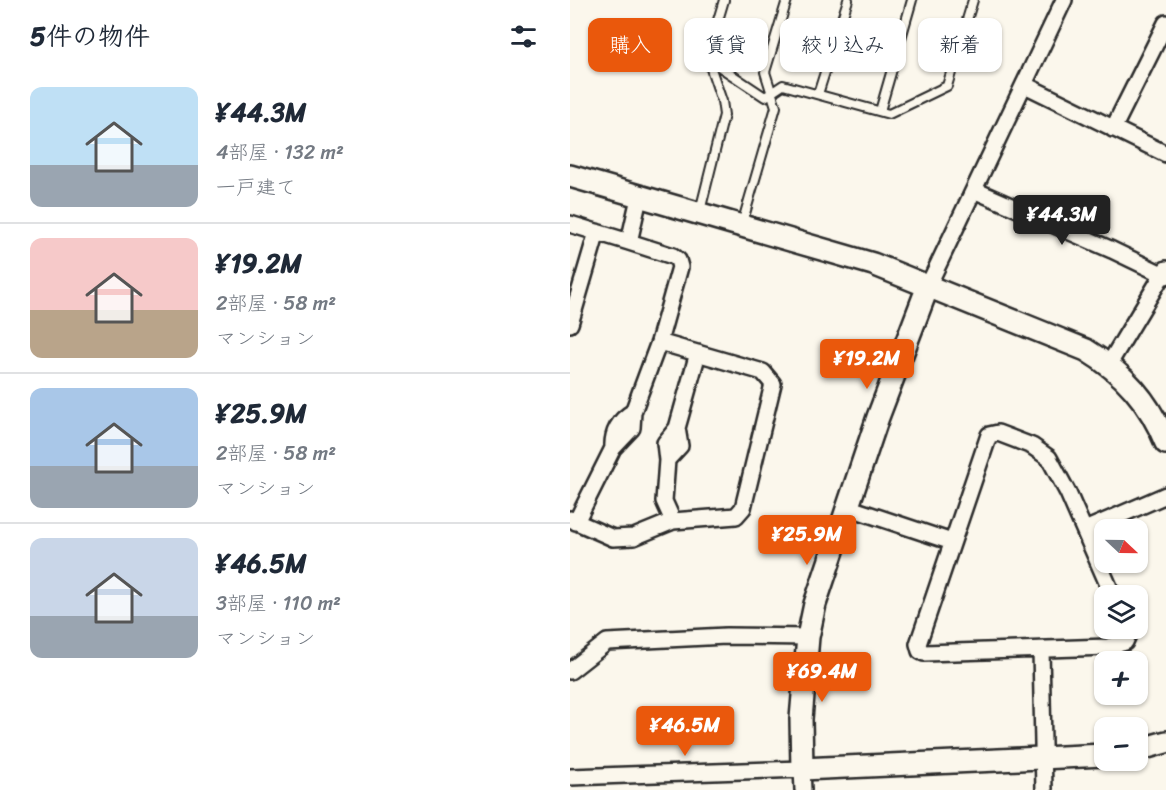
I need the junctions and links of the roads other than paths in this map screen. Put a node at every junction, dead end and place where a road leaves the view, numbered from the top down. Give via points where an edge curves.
1 (724, 0) edge
2 (787, 0) edge
3 (848, 0) edge
4 (912, 0) edge
5 (973, 0) edge
6 (1064, 0) edge
7 (719, 18) edge
8 (1166, 23) edge
9 (712, 72) edge
10 (728, 72) edge
11 (1025, 86) junction
12 (770, 94) junction
13 (818, 94) junction
14 (880, 111) junction
15 (1113, 129) junction
16 (1166, 154) edge
17 (570, 177) edge
18 (974, 190) junction
19 (639, 198) junction
20 (700, 213) junction
21 (570, 224) edge
22 (741, 226) junction
23 (597, 232) junction
24 (629, 242) junction
25 (1165, 273) edge
26 (928, 286) junction
27 (570, 324) edge
28 (658, 342) junction
29 (698, 353) junction
30 (1108, 364) junction
31 (1166, 443) edge
32 (1166, 495) edge
33 (847, 507) junction
34 (573, 520) edge
35 (673, 521) junction
36 (1085, 530) junction
37 (952, 542) junction
38 (1108, 585) edge
39 (808, 637) junction
40 (1127, 639) edge
41 (1041, 650) junction
42 (570, 671) edge
43 (1166, 742) edge
44 (1148, 747) edge
45 (1094, 756) edge
46 (1043, 760) junction
47 (570, 777) edge
48 (802, 780) edge
49 (1044, 790) edge

1 - 7 lane
2 - 12 lane via 765,72
3 - 13 lane
4 - 14 lane
5 - 14 lane via 947,86 889,114
6 - 11 street
8 - 15 street
9 - 20 lane via 724,115
10 - 12 lane via 765,97
11 - 15 street
11 - 18 street
12 - 13 lane via 783,85
12 - 22 lane via 776,107
13 - 14 lane
15 - 16 street
17 - 19 street
18 - 25 street
18 - 26 street
19 - 20 street
19 - 24 street
20 - 22 street
21 - 23 street
22 - 26 street via 873,264
23 - 24 street
23 - 27 street
24 - 28 street via 678,260 680,267
25 - 30 street
26 - 30 street via 1054,336
26 - 33 street
28 - 29 street
28 - 34 street via 633,412 632,428 613,448
29 - 35 street via 677,428 680,446 667,460 664,501
29 - 35 street via 763,372 773,384 740,514
30 - 31 street via 1150,408
32 - 36 street
33 - 37 street
33 - 39 street
34 - 35 street via 613,538 634,537
36 - 37 street via 1049,458 1032,446 994,433 989,435
36 - 38 street
37 - 41 street via 918,644 920,651
39 - 42 street via 726,636 607,642
39 - 48 street via 801,719
40 - 41 street via 1117,644
41 - 46 street
43 - 44 street
45 - 46 street
46 - 48 street
46 - 49 street
47 - 48 street

